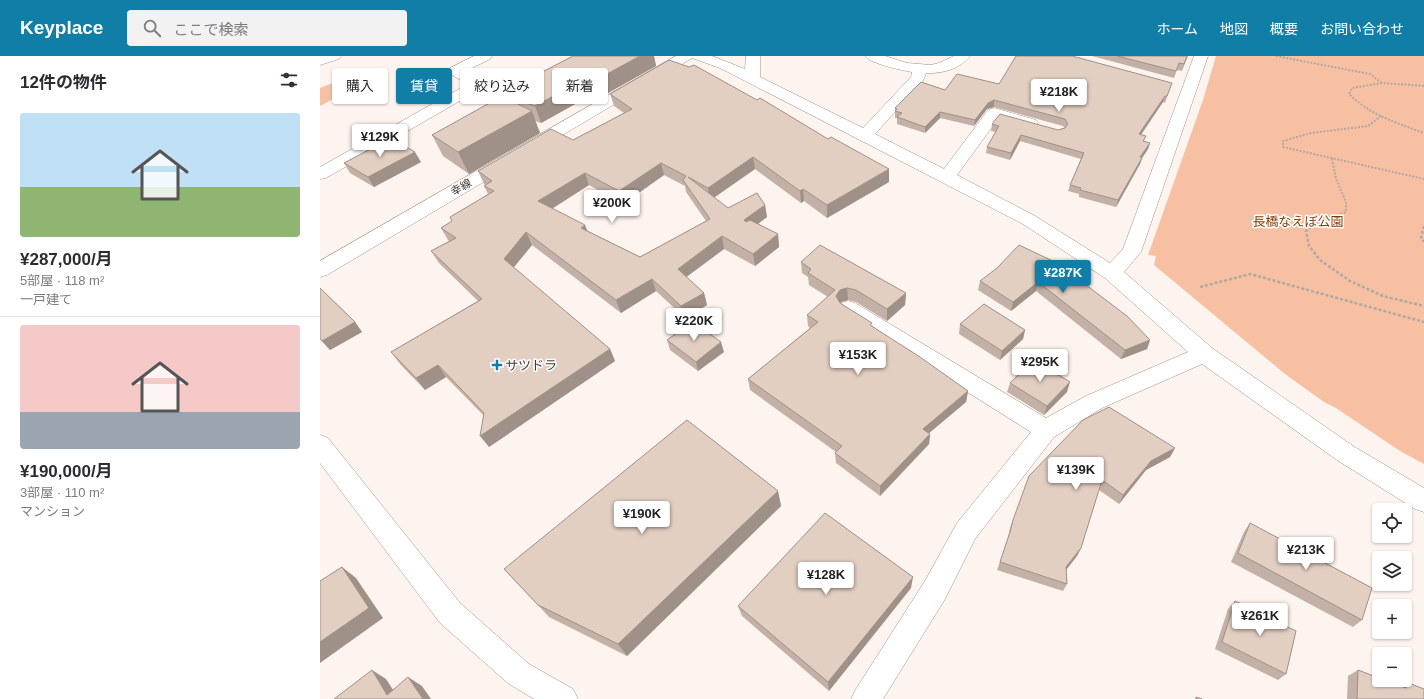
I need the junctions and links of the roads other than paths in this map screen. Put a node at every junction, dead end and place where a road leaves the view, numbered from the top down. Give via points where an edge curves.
1 (334, 56) edge
2 (485, 56) edge
3 (686, 56) edge
4 (698, 56) edge
5 (753, 56) edge
6 (872, 56) edge
7 (963, 56) edge
8 (1201, 56) edge
9 (320, 61) edge
10 (920, 69) junction
11 (752, 79) junction
12 (1043, 126) edge
13 (866, 136) junction
14 (320, 174) edge
15 (947, 177) junction
16 (320, 270) edge
17 (1112, 272) junction
18 (848, 308) edge
19 (1204, 354) junction
20 (1046, 430) junction
21 (320, 445) edge
22 (1424, 501) edge
23 (563, 699) edge
24 (866, 699) edge

1 - 9 street
2 - 14 street via 455,71 479,84
3 - 16 street, 幸線
4 - 11 street via 725,65
5 - 11 street
6 - 10 street
7 - 10 street via 956,62
8 - 17 street via 1181,86 1132,252
10 - 13 street via 918,78
11 - 13 street
12 - 15 street via 994,113
13 - 15 street
15 - 17 street via 1029,220
17 - 19 street
18 - 20 street
19 - 20 street via 1094,402
19 - 22 street via 1345,453
20 - 24 street via 966,531 935,590
21 - 23 street via 450,613 519,674

